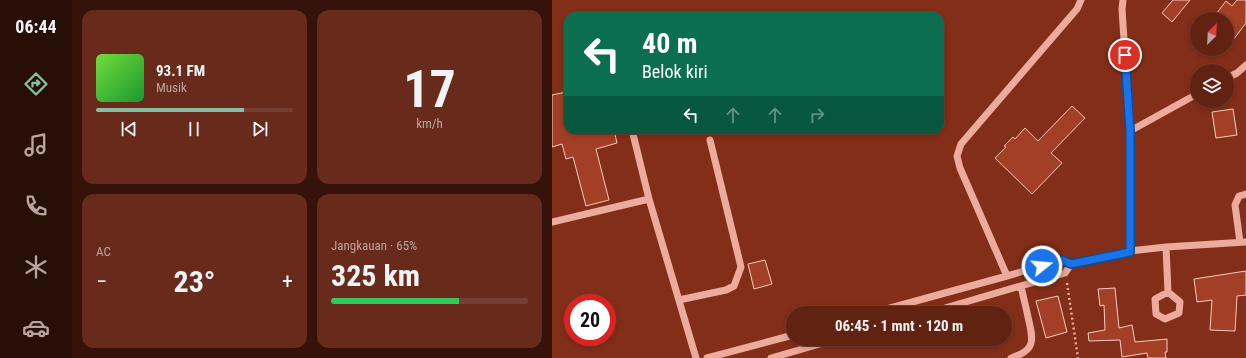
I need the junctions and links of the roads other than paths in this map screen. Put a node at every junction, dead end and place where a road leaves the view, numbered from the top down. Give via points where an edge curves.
1 (1081, 0) edge
2 (1123, 0) edge
3 (1246, 65) edge
4 (1234, 74) edge
5 (1190, 98) edge
6 (1130, 131) junction
7 (633, 134) edge
8 (710, 140) dead end
9 (1246, 194) edge
10 (649, 199) junction
11 (552, 222) edge
12 (1243, 242) edge
13 (1166, 247) junction
14 (1130, 252) junction
15 (1071, 264) junction
16 (1007, 276) junction
17 (1021, 286) junction
18 (1168, 292) dead end
19 (679, 300) junction
20 (898, 306) edge
21 (952, 306) edge
22 (786, 337) edge
23 (813, 346) edge
24 (696, 358) edge
25 (707, 358) edge
26 (771, 358) edge
27 (1011, 358) edge

1 - 16 street via 1077,9 961,144 957,156
2 - 6 street
3 - 4 street
5 - 6 street
6 - 14 street
7 - 10 street
8 - 19 street via 742,267 734,286
9 - 12 street via 1240,196 1235,205
10 - 11 street
10 - 19 street
12 - 13 street
13 - 14 street
13 - 18 street
14 - 15 street
15 - 16 street via 1062,260
15 - 17 street via 1065,272
16 - 20 street
17 - 21 street
17 - 27 street via 1033,338 1022,355
19 - 24 street
22 - 25 street
23 - 26 street

